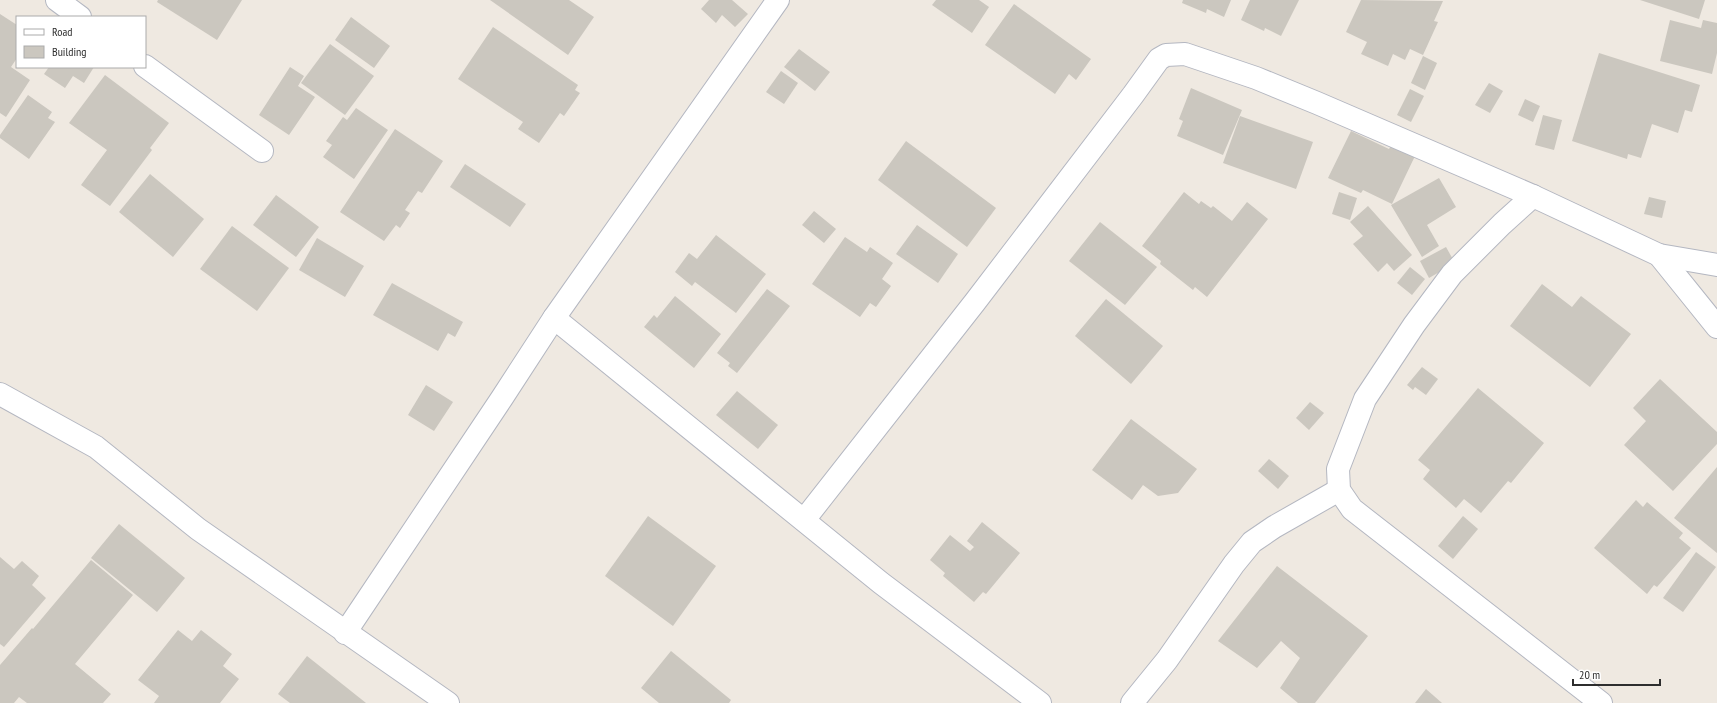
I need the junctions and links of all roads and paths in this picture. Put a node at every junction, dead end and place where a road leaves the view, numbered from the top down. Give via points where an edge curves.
1 (57, 0) edge
2 (778, 0) edge
3 (79, 16) edge
4 (146, 67) edge
5 (262, 151) dead end
6 (1533, 196) junction
7 (1659, 255) junction
8 (1717, 265) edge
9 (554, 318) junction
10 (1717, 327) edge
11 (0, 394) edge
12 (1339, 490) junction
13 (804, 520) junction
14 (345, 633) junction
15 (448, 703) edge
16 (1040, 703) edge
17 (1132, 703) edge
18 (1601, 703) edge

1 - 3 street
2 - 9 street
4 - 5 street
6 - 7 street
6 - 12 street via 1452,274 1414,325 1365,399 1338,469
6 - 13 street via 1256,78 1185,54 1166,54 1158,59 975,302
7 - 8 street
7 - 10 street
9 - 13 street
9 - 14 street
11 - 14 street via 96,447 198,529
12 - 17 street via 1252,542 1167,660
12 - 18 street via 1352,509
13 - 16 street via 881,583
14 - 15 street

